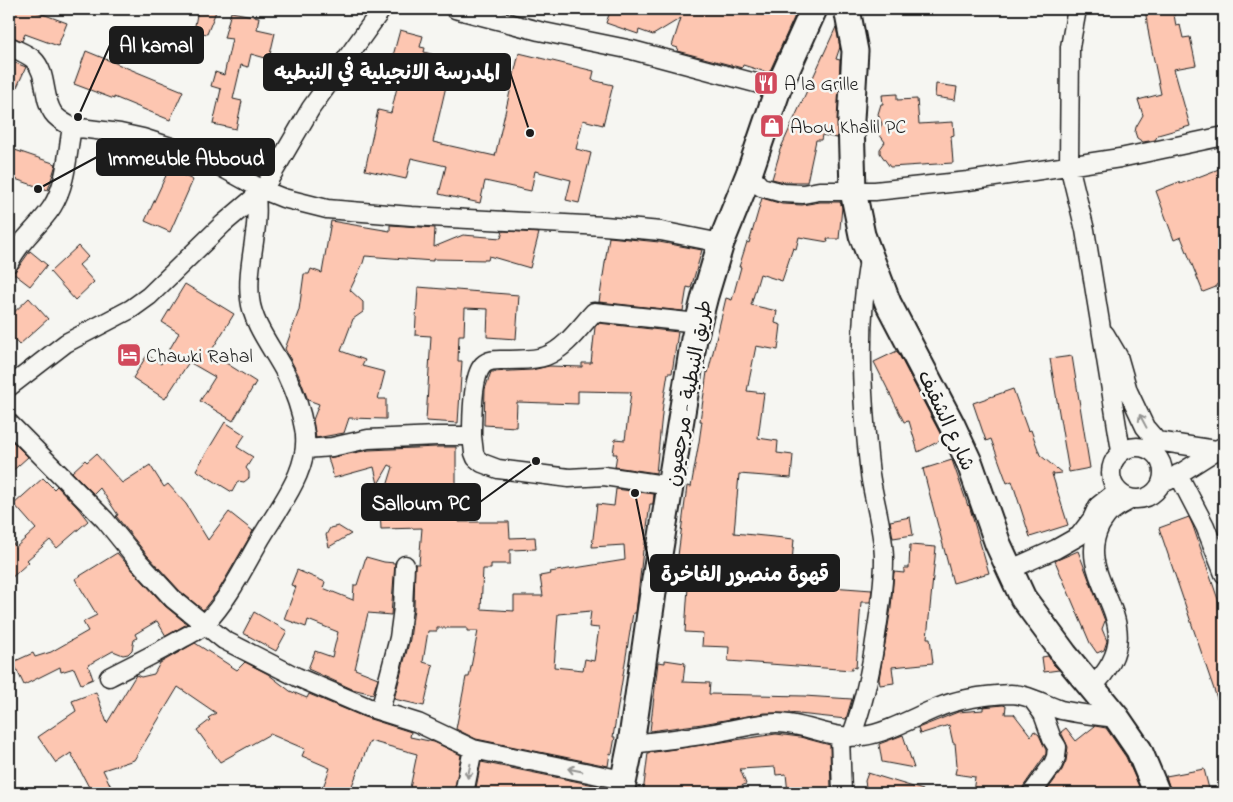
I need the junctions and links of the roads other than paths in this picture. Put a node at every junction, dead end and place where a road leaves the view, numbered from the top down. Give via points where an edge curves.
1 (380, 9) edge
2 (455, 9) edge
3 (814, 9) edge
4 (847, 9) edge
5 (1078, 9) edge
6 (9, 46) edge
7 (778, 89) junction
8 (72, 127) junction
9 (1224, 136) edge
10 (1069, 165) junction
11 (749, 174) junction
12 (853, 191) junction
13 (260, 194) junction
14 (721, 242) junction
15 (870, 253) junction
16 (9, 263) edge
17 (698, 323) junction
18 (1100, 326) junction
19 (9, 386) edge
20 (9, 424) edge
21 (472, 436) junction
22 (1154, 446) junction
23 (1220, 447) edge
24 (305, 449) junction
25 (1121, 451) junction
26 (1178, 474) junction
27 (671, 486) junction
28 (1161, 486) junction
29 (1125, 495) junction
30 (405, 565) dead end
31 (1009, 570) junction
32 (1224, 574) edge
33 (204, 626) junction
34 (109, 677) dead end
35 (1092, 687) junction
36 (1032, 699) junction
37 (380, 711) junction
38 (1118, 718) junction
39 (845, 737) junction
40 (631, 744) junction
41 (473, 749) junction
42 (622, 787) edge
43 (464, 793) edge
44 (842, 793) edge
45 (1032, 793) edge
46 (1157, 793) edge

1 - 13 street via 311,108
2 - 7 street via 632,50
3 - 7 main road, طريق النبطية - مرجعيون
4 - 12 main road, شارع الشقيف via 855,51
5 - 10 street via 1070,47
6 - 8 street via 33,59 42,76 52,112
7 - 11 main road, طريق النبطية - مرجعيون
8 - 13 street via 128,135 203,157
8 - 16 street via 59,193
9 - 10 street
10 - 12 street via 928,186
10 - 18 street via 1085,230
11 - 12 street via 761,187 783,193
11 - 14 main road, طريق النبطية - مرجعيون
12 - 15 main road, شارع الشقيف via 860,226
13 - 14 street via 327,209 604,226 661,231
13 - 19 street via 223,224 149,296 66,343
13 - 24 street via 249,281 250,302 299,407 307,441
14 - 17 main road, طريق النبطية - مرجعيون
15 - 31 main road, شارع الشقيف via 888,303 970,464
15 - 39 street via 866,273 862,369 870,474 884,558 870,677 859,717
17 - 21 street via 594,312 559,348 545,356 532,360 486,362 479,371 474,392
17 - 27 main road, طريق النبطية - مرجعيون
22 -> 18 street via 1128,391 1118,356
18 - 25 street
20 - 33 street via 105,520 173,599
21 - 24 street via 368,439
21 - 27 street via 476,458 498,470 569,478 604,476
22 - 23 street
22 - 25 street
22 - 28 street via 1164,470
23 - 26 street
24 - 33 street via 286,496 229,593
25 - 29 street via 1114,460 1110,476
26 - 28 street
26 - 32 street via 1205,526
27 - 40 main road, طريق النبطية - مرجعيون
28 - 29 street via 1148,498
29 - 31 street via 1098,506 1079,536 1056,550
29 - 35 street via 1110,511 1095,536 1096,564 1118,631 1116,654 1111,665
30 - 37 street via 399,638
31 - 35 main road, شارع الشقيف via 1023,598
33 - 34 street
33 - 37 street via 224,640 298,677
35 - 38 main road, شارع الشقيف
36 - 38 street via 1089,716
36 - 39 street via 1014,694 979,696 938,707 864,736
36 - 45 street via 1043,714 1057,747 1053,764
37 - 41 street via 418,723
38 - 46 main road, شارع الشقيف via 1139,750
39 - 40 street via 800,726 764,723
39 - 44 street
40 - 42 main road, طريق النبطية - مرجعيون
42 -> 41 street
41 -> 43 street

